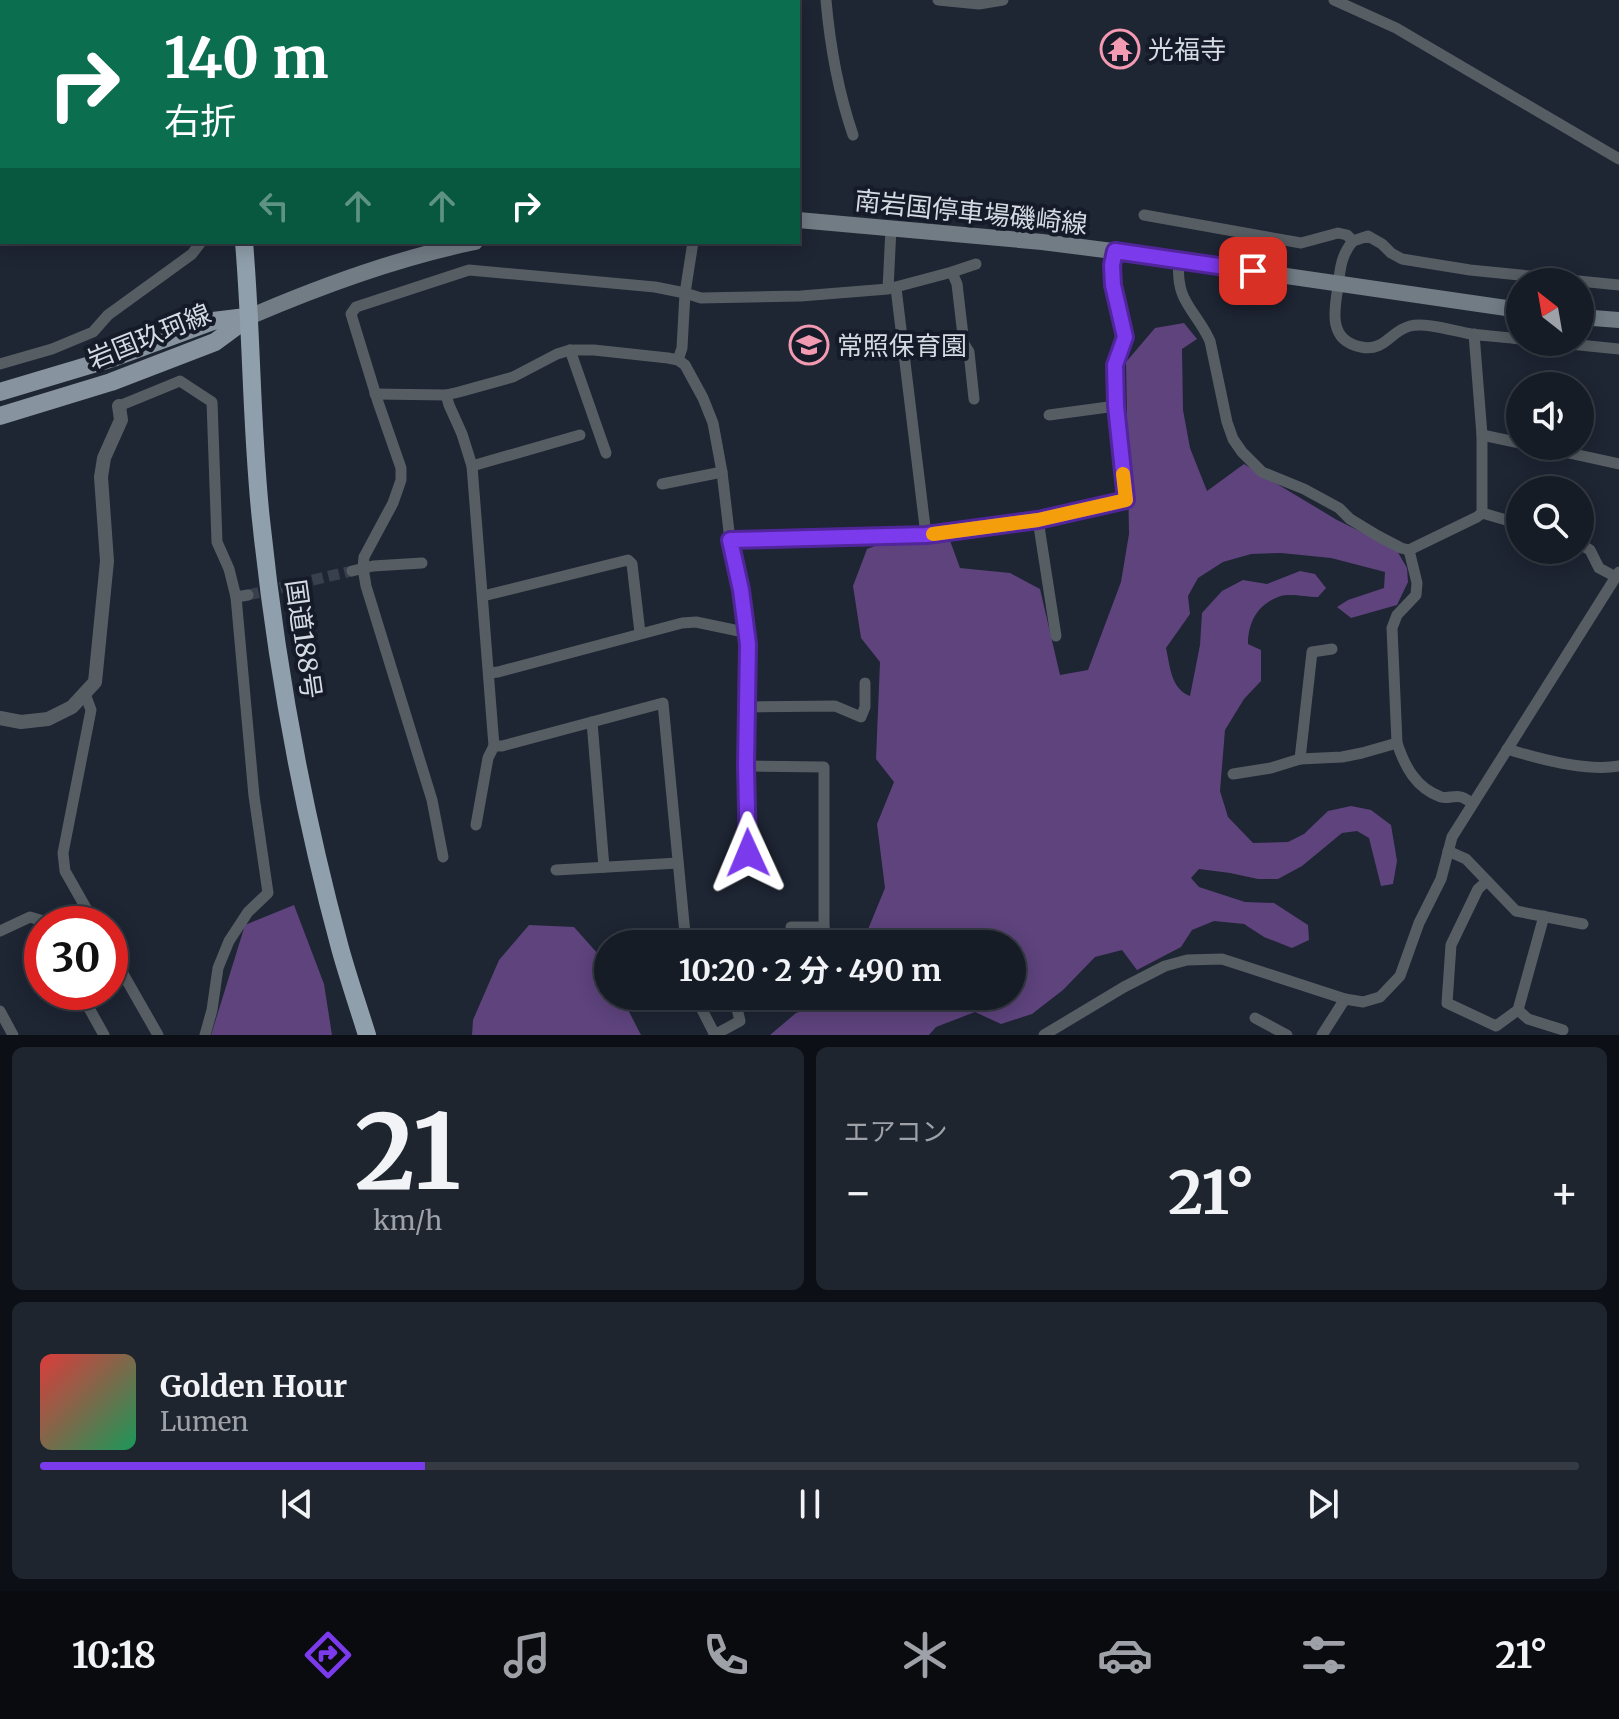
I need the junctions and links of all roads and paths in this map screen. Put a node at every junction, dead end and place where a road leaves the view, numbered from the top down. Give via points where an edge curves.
1 (690, 0) edge
2 (728, 0) edge
3 (826, 0) edge
4 (938, 0) edge
5 (1003, 0) edge
6 (1334, 0) edge
7 (853, 135) dead end
8 (1619, 159) edge
9 (1144, 215) dead end
10 (800, 220) edge
11 (891, 228) junction
12 (1353, 241) junction
13 (200, 244) edge
14 (244, 244) edge
15 (465, 244) edge
16 (693, 244) edge
17 (1115, 251) junction
18 (1179, 260) junction
19 (976, 264) dead end
20 (952, 272) junction
21 (1338, 284) junction
22 (1619, 285) edge
23 (892, 288) junction
24 (685, 293) junction
25 (1506, 308) edge
26 (249, 317) junction
27 (1594, 318) edge
28 (1619, 320) edge
29 (1474, 334) junction
30 (1506, 337) edge
31 (1594, 346) edge
32 (1619, 349) edge
33 (570, 350) junction
34 (678, 360) junction
35 (0, 364) edge
36 (0, 392) edge
37 (375, 394) junction
38 (446, 395) junction
39 (974, 399) dead end
40 (119, 406) joint
41 (1116, 406) junction
42 (1049, 415) dead end
43 (0, 416) edge
44 (580, 435) dead end
45 (1482, 435) junction
46 (1506, 440) edge
47 (606, 453) dead end
48 (1594, 459) edge
49 (1619, 464) edge
50 (472, 466) junction
51 (722, 472) junction
52 (662, 484) dead end
53 (1482, 513) junction
54 (1038, 520) junction
55 (1506, 520) edge
56 (926, 535) junction
57 (730, 540) junction
58 (1409, 550) junction
59 (1594, 558) edge
60 (422, 563) dead end
61 (358, 570) junction
62 (1618, 575) edge
63 (483, 596) junction
64 (746, 631) junction
65 (640, 633) junction
66 (1056, 636) dead end
67 (1332, 649) dead end
68 (489, 673) junction
69 (865, 683) dead end
70 (85, 694) junction
71 (747, 707) junction
72 (0, 718) edge
73 (592, 722) junction
74 (1397, 743) junction
75 (494, 746) junction
76 (1507, 749) junction
77 (1300, 759) junction
78 (746, 766) junction
79 (1619, 766) edge
80 (1233, 774) dead end
81 (1472, 803) junction
82 (476, 825) dead end
83 (1448, 851) junction
84 (748, 853) dead end
85 (443, 857) dead end
86 (678, 863) junction
87 (604, 867) junction
88 (556, 870) dead end
89 (1487, 881) junction
90 (85, 906) edge
91 (1544, 916) junction
92 (24, 920) edge
93 (1583, 924) dead end
94 (791, 927) dead end
95 (824, 927) joint
96 (685, 930) edge
97 (0, 931) edge
98 (128, 982) edge
99 (1345, 999) junction
100 (90, 1010) edge
101 (702, 1010) edge
102 (737, 1010) edge
103 (1518, 1010) junction
104 (0, 1011) edge
105 (1255, 1018) dead end
106 (1563, 1030) dead end
107 (13, 1035) edge
108 (104, 1035) edge
109 (158, 1035) edge
110 (205, 1035) edge
111 (367, 1035) edge
112 (714, 1035) edge
113 (1044, 1035) edge
114 (1287, 1035) edge
115 (1322, 1035) edge

1 - 2 street
3 - 7 street via 832,52
4 - 5 street
6 - 8 street via 1396,28
9 - 12 street via 1301,243 1338,233
10 - 11 main road, 南岩国停車場磯崎線
11 - 17 main road, 南岩国停車場磯崎線
11 - 23 street
12 - 21 street via 1341,260
12 - 22 street via 1368,236 1402,259
13 - 35 street via 93,332
14 - 26 highway, 国道188号
15 - 26 main road via 371,270
16 - 24 street
17 - 18 main road, 南岩国停車場磯崎線
17 - 41 street via 1113,285 1125,337 1115,365
18 - 21 main road, 南岩国停車場磯崎線
18 - 58 street via 1177,278 1186,304 1210,341 1227,422 1242,452 1262,472 1304,489
19 - 20 street
20 - 23 street
20 - 39 street
21 - 25 main road, 南岩国停車場磯崎線
21 - 29 street via 1334,322 1340,335 1362,348 1380,346 1408,326
23 - 24 street via 724,299
23 - 56 street
24 - 34 street
24 - 37 street via 469,270 441,279 356,307 351,314
26 - 36 main road, 岩国玖珂線 via 213,321
26 - 43 main road, 岩国玖珂線 via 215,342
26 - 111 highway, 国道188号 via 255,457 275,635 299,776 340,949
27 - 28 main road
29 - 30 street
29 - 45 street
31 - 32 street
33 - 34 street
33 - 38 street via 513,377
33 - 47 street
34 - 51 street via 708,410
37 - 38 street
37 - 61 street via 401,480
38 - 50 street
40 - 70 street via 121,420 101,477 107,561 95,682
40 - 110 street via 180,381 212,402 217,542 242,596 254,796 268,893 229,941
41 - 42 street
41 - 54 street via 1126,500
44 - 50 street
45 - 46 street
45 - 53 street
48 - 49 street
50 - 63 street
51 - 52 street
51 - 57 street
53 - 55 street
53 - 58 street
54 - 56 street
54 - 66 street
56 - 57 street
57 - 64 street
58 - 74 street via 1416,595 1392,628
59 - 62 street via 1599,568
60 - 61 street
61 - 85 street via 432,800
62 - 76 street
63 - 65 street via 628,560
63 - 68 street
64 - 65 street via 696,622
64 - 71 street
65 - 68 street
67 - 77 street via 1312,652
68 - 75 street
69 - 71 street via 861,717 835,706
70 - 72 street via 48,719
70 - 90 street via 91,710 63,853 65,871
71 - 78 street
73 - 75 street
73 - 86 street via 663,703
73 - 87 street
74 - 77 street via 1342,757
74 - 81 street via 1423,787
75 - 82 street
76 - 79 street via 1567,764
76 - 81 street
77 - 80 street
78 - 84 street
78 - 95 street via 824,767
81 - 83 street
83 - 89 street via 1466,859
83 - 99 street via 1400,976 1380,997 1363,1002
86 - 87 street
86 - 96 street
87 - 88 street
89 - 91 street via 1516,911
89 - 103 street via 1451,945 1447,1003 1496,1026
91 - 93 street
91 - 103 street
92 - 97 street
94 - 95 street
98 - 109 street
99 - 113 street via 1222,959 1187,960 1124,987
99 - 115 street
100 - 108 street
101 - 112 street
102 - 112 street via 740,1021
103 - 106 street via 1528,1019
104 - 107 street
105 - 114 street

